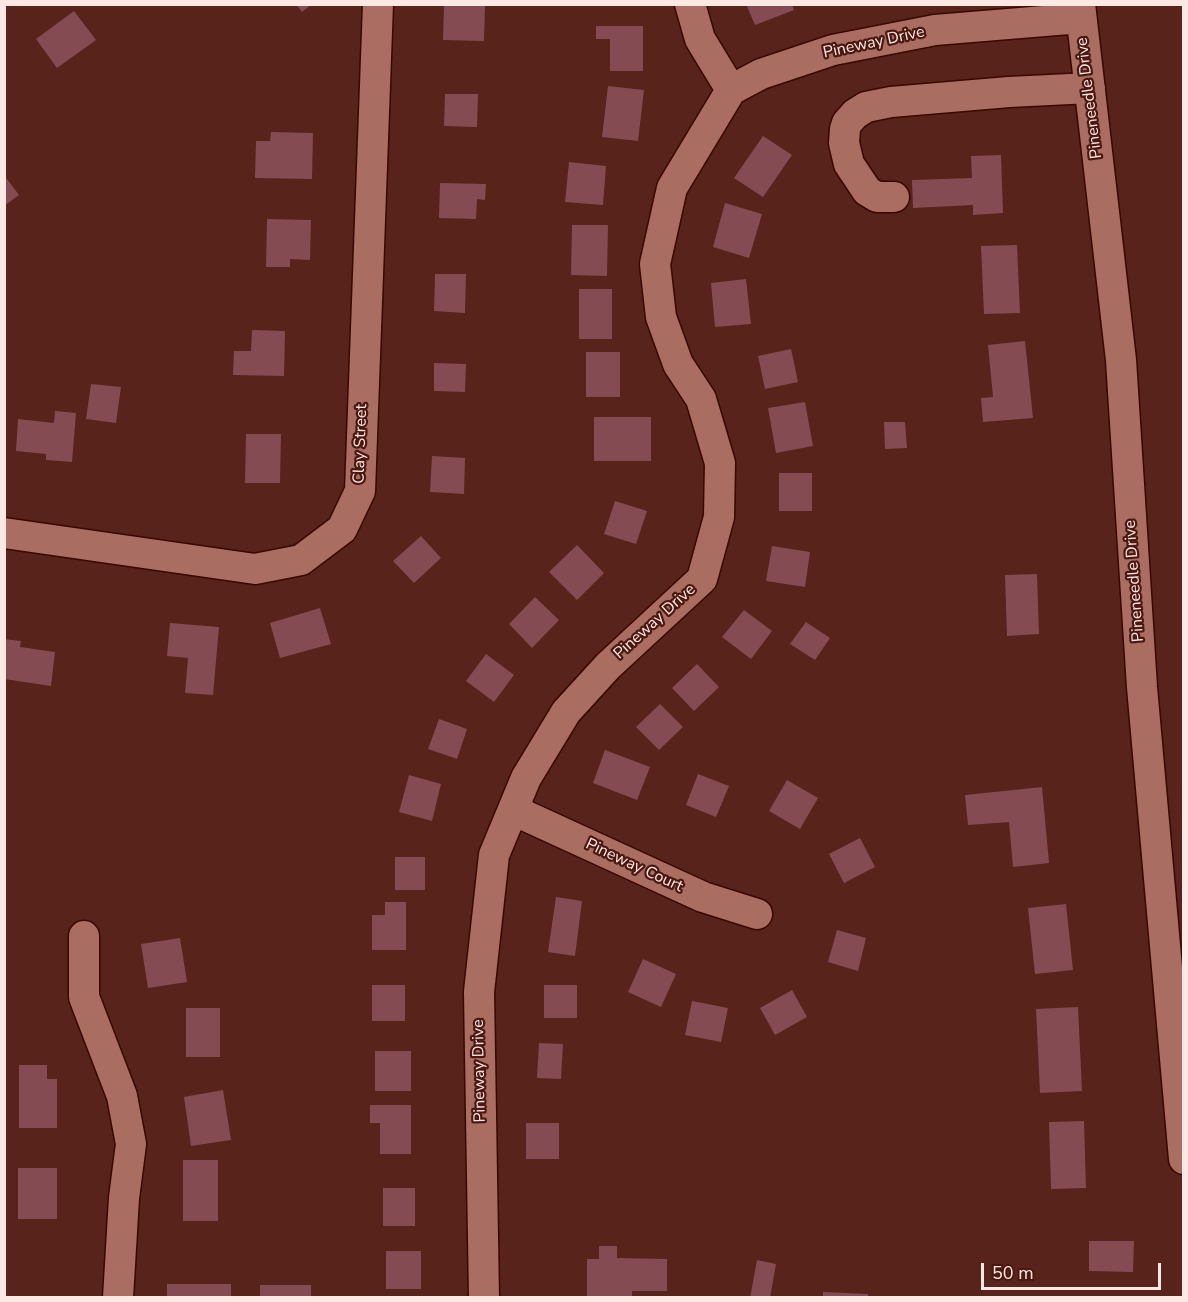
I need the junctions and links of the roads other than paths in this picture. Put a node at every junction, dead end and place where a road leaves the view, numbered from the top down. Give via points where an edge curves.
1 (378, 4) edge
2 (690, 4) edge
3 (1081, 11) edge
4 (1089, 88) junction
5 (731, 90) junction
6 (894, 197) dead end
7 (4, 533) edge
8 (513, 810) junction
9 (757, 914) dead end
10 (84, 936) dead end
11 (1184, 1159) edge
12 (118, 1298) edge
13 (484, 1298) edge

1 - 7 street, Clay Street via 360,491 342,529 301,560 255,569
2 - 5 street via 700,39
3 - 4 street, Pineneedle Drive
3 - 5 street, Pineway Drive via 935,30 833,50 761,74
4 - 6 street via 866,107 845,129 849,164 867,191 878,197
4 - 11 street, Pineneedle Drive via 1121,360 1142,687
5 - 8 street, Pineway Drive via 672,188 655,264 661,317 678,364 701,399 720,463 719,517 702,579 608,666 566,712 526,778
8 - 9 street, Pineway Court via 703,897
8 - 13 street, Pineway Drive via 494,855 479,992
10 - 12 street via 84,997 122,1096 131,1144

